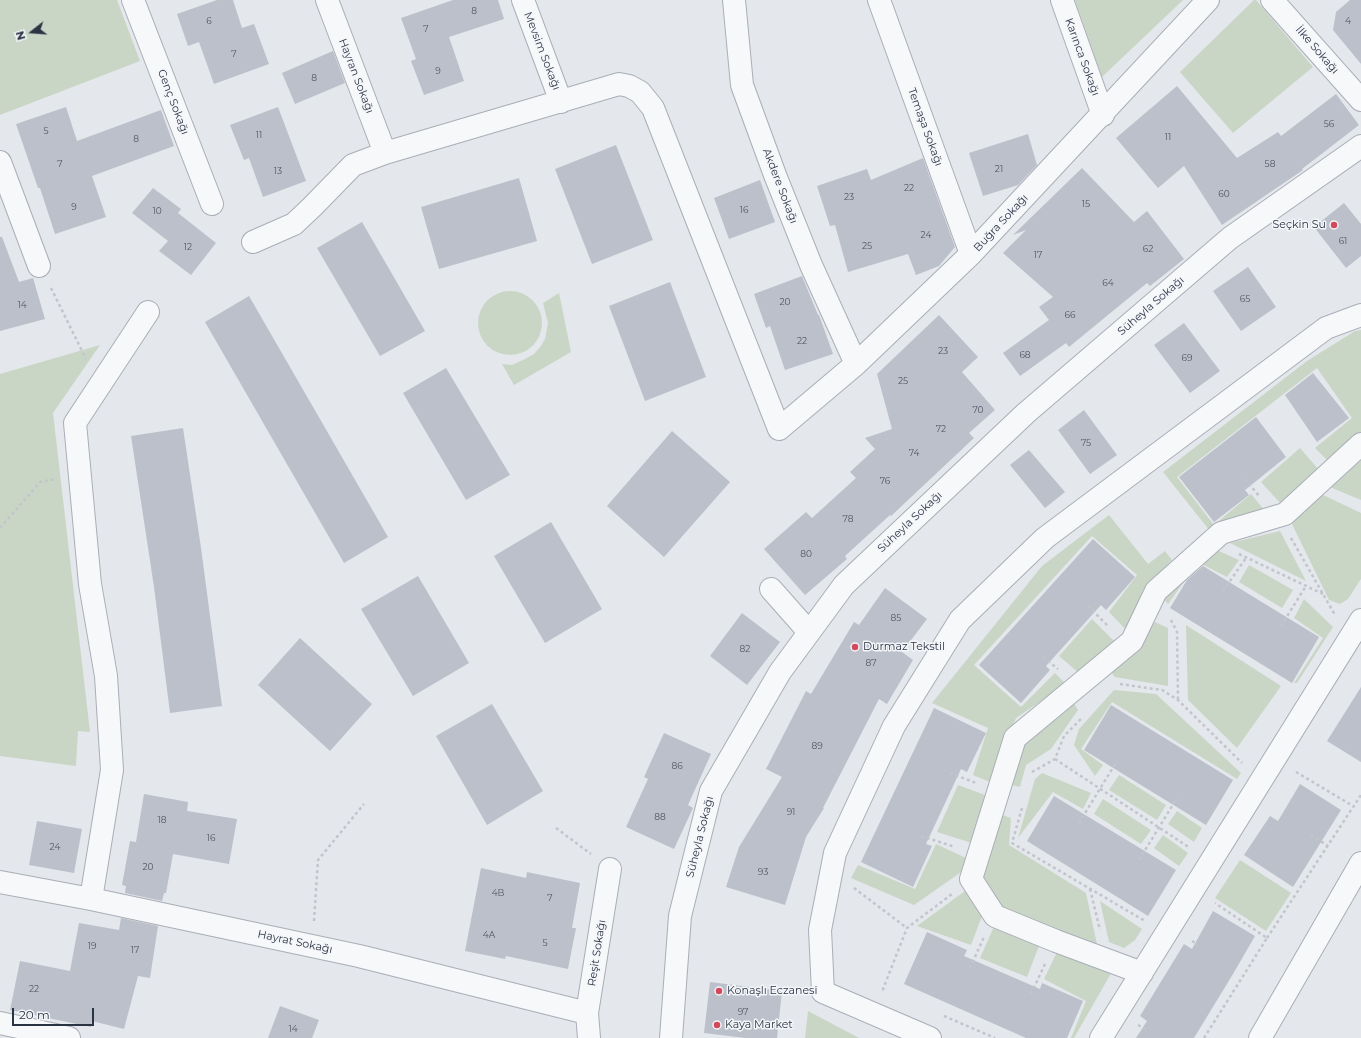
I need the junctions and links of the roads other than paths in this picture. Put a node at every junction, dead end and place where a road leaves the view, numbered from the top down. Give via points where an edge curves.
1 (133, 0) edge
2 (327, 0) edge
3 (523, 0) edge
4 (734, 0) edge
5 (879, 0) edge
6 (1062, 0) edge
7 (1208, 0) edge
8 (1272, 0) edge
9 (1361, 100) edge
10 (561, 102) junction
11 (1102, 115) junction
12 (1361, 146) edge
13 (385, 153) junction
14 (0, 162) edge
15 (212, 204) dead end
16 (253, 242) dead end
17 (971, 254) junction
18 (39, 266) road end
19 (148, 312) dead end
20 (1361, 314) edge
21 (856, 364) junction
22 (1361, 444) edge
23 (771, 590) dead end
24 (1361, 620) edge
25 (809, 632) junction
26 (1361, 863) edge
27 (610, 869) road end
28 (0, 882) edge
29 (90, 900) junction
30 (1142, 973) junction
31 (587, 1013) junction
32 (0, 1023) edge
33 (69, 1038) edge
34 (589, 1038) edge
35 (671, 1038) edge
36 (930, 1038) edge
37 (1101, 1038) edge
38 (1260, 1038) edge

1 - 15 street, Genç Sokağı
2 - 13 street, Hayran Sokağı
3 - 10 street, Mevsim Sokağı
4 - 21 street, Akdere Sokağı via 742,85 811,265
5 - 17 street, Temaşa Sokağı
6 - 11 street, Karınca Sokağı
7 - 11 street, Buğra Sokağı
8 - 9 street, İlke Sokağı
10 - 13 street
10 - 21 street, Buğra Sokağı via 619,84 640,92 653,108 779,429
11 - 17 street, Buğra Sokağı
12 - 25 street, Süheyla Sokağı via 1230,238 1026,414 844,585
13 - 16 street via 353,165 294,224
14 - 18 street
17 - 21 street, Buğra Sokağı
19 - 29 street via 75,423 90,584 106,676 112,770
20 - 36 street via 1326,328 1045,538 960,620 894,726 835,853 820,930 824,992
22 - 30 street via 1284,514 1221,533 1156,591 1132,641 1015,738 971,879 995,916
23 - 25 street
24 - 30 street
25 - 35 street, Süheyla Sokağı via 780,672 711,791 680,916
26 - 38 street
27 - 31 street, Reşit Sokağı
28 - 29 street, Hayrat Sokağı
29 - 31 street, Hayrat Sokağı via 359,956
30 - 37 street
31 - 34 street, Reşit Sokağı
32 - 33 street

